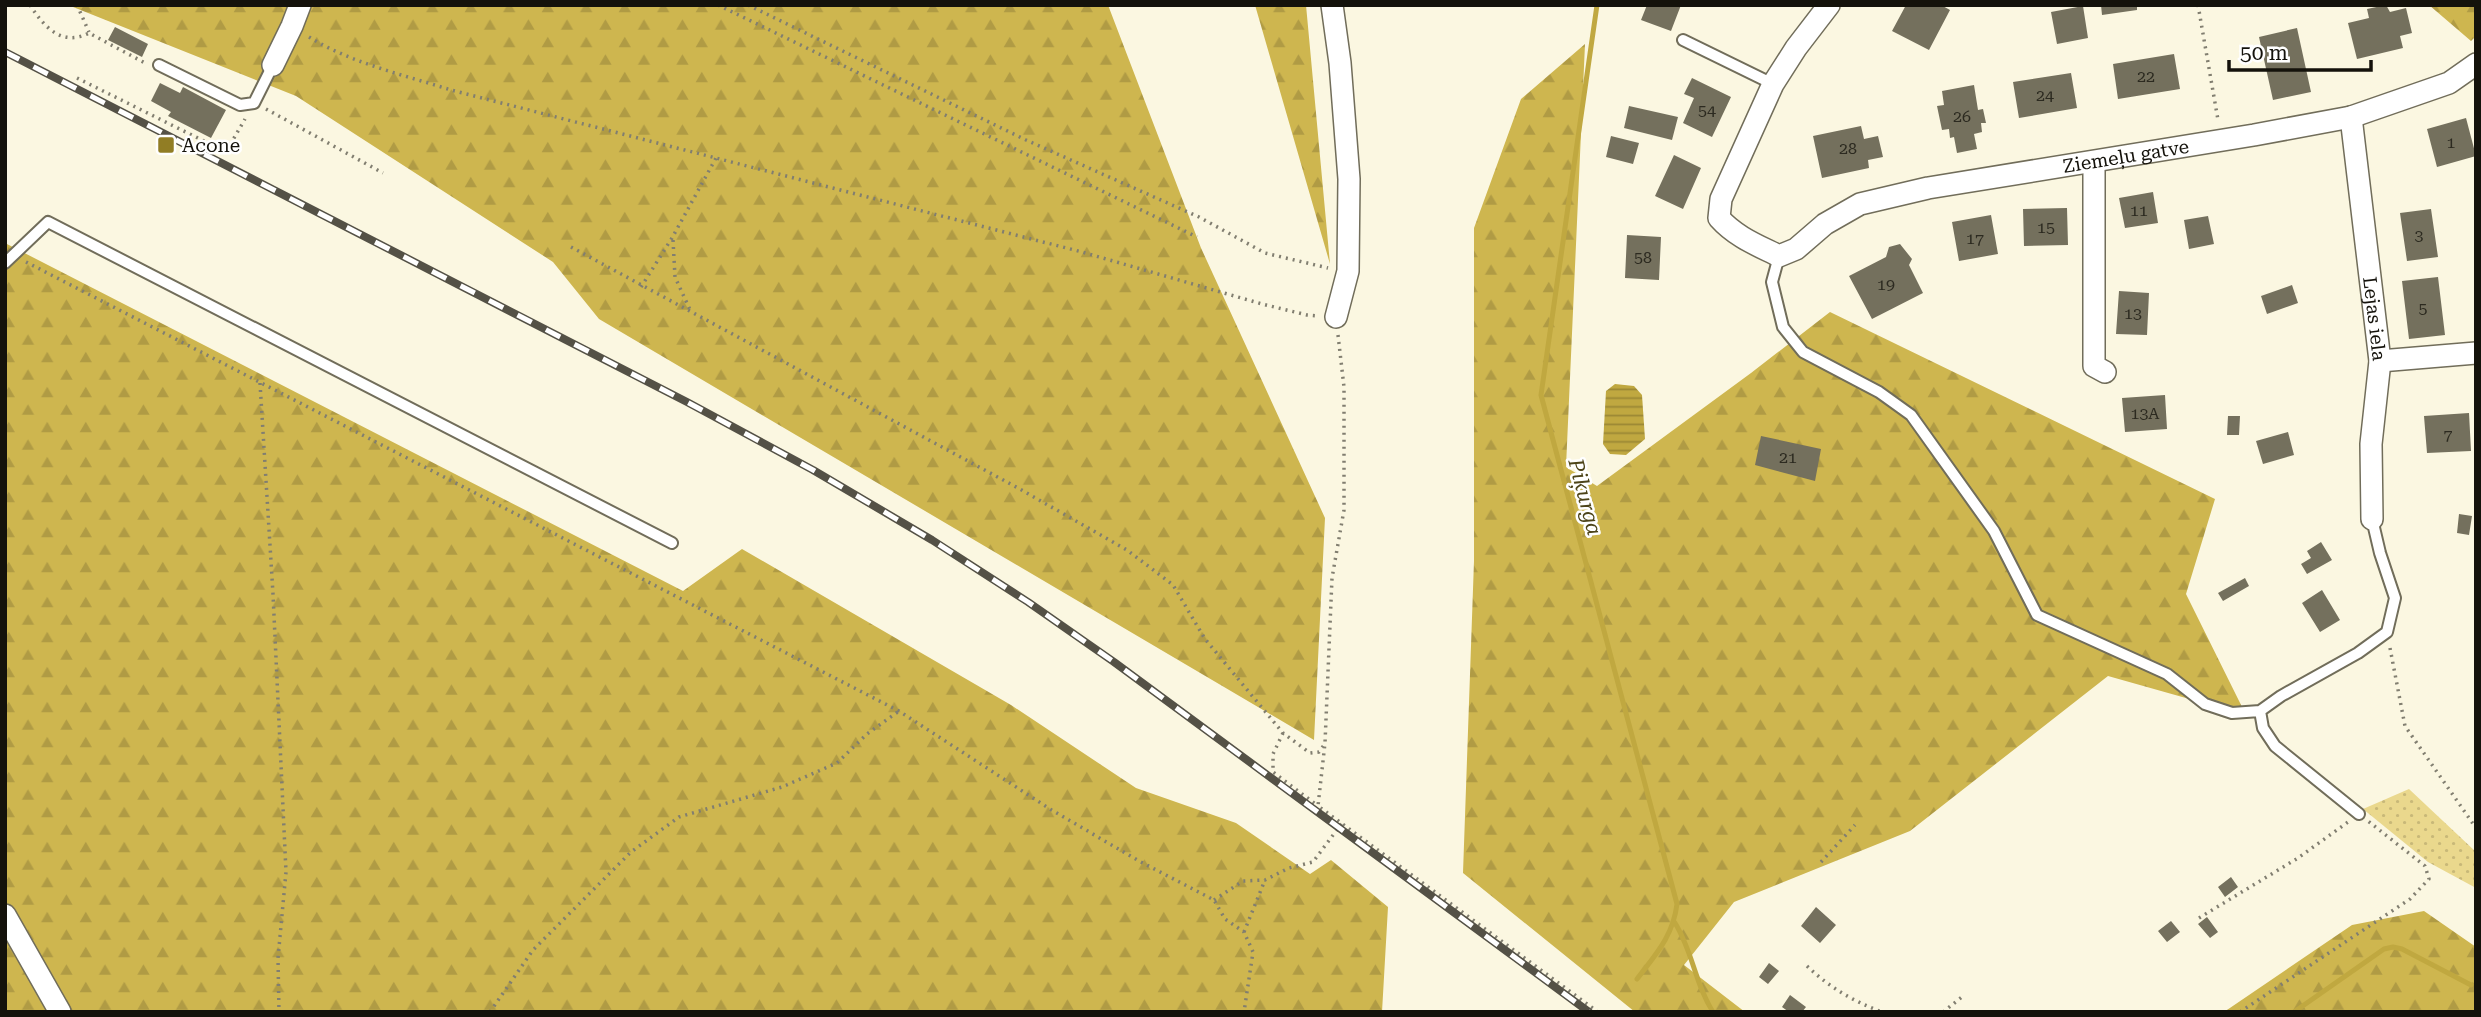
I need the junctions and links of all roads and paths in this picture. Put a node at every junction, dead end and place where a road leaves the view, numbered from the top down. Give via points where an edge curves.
1 (30, 5) edge
2 (77, 5) edge
3 (299, 5) edge
4 (718, 5) edge
5 (748, 5) edge
6 (1332, 5) edge
7 (1829, 5) edge
8 (2198, 5) edge
9 (292, 26) junction
10 (89, 33) junction
11 (1684, 40) dead end
12 (2476, 64) edge
13 (159, 65) joint
14 (273, 65) joint
15 (77, 78) dead end
16 (1773, 84) junction
17 (254, 103) junction
18 (2351, 117) junction
19 (238, 131) dead end
20 (2222, 140) junction
21 (716, 158) junction
22 (2094, 162) junction
23 (383, 173) dead end
24 (1197, 237) dead end
25 (672, 238) junction
26 (570, 247) dead end
27 (1779, 256) junction
28 (8, 259) edge
29 (1348, 271) junction
30 (641, 287) junction
31 (692, 313) junction
32 (1336, 317) junction
33 (2476, 353) edge
34 (2380, 361) junction
35 (2105, 372) dead end
36 (260, 383) junction
37 (2372, 519) joint
38 (672, 543) dead end
39 (2387, 632) junction
40 (899, 711) junction
41 (2260, 711) junction
42 (1283, 733) junction
43 (1325, 743) junction
44 (1318, 806) junction
45 (2354, 818) junction
46 (1342, 823) junction
47 (1856, 825) dead end
48 (2476, 828) edge
49 (1821, 862) dead end
50 (1265, 880) junction
51 (1214, 900) junction
52 (5, 915) edge
53 (2199, 918) dead end
54 (1244, 932) junction
55 (1807, 966) dead end
56 (1962, 997) dead end
57 (1243, 1011) edge
58 (60, 1012) edge
59 (279, 1012) edge
60 (490, 1012) edge
61 (1598, 1012) edge
62 (1882, 1012) edge
63 (1943, 1012) edge
64 (2240, 1012) edge

1 - 10 path via 43,25 55,33 79,38
2 - 10 path
3 - 9 street
4 - 24 path
5 - 29 path via 1026,140 1199,217 1265,253
6 - 29 street via 1349,179
7 - 16 street
8 - 20 path
9 - 14 street
9 - 21 path via 323,46 451,90
10 - 13 path via 148,64
11 - 16 lane
12 - 18 street, Ziemeļu gatve via 2449,83
13 - 17 lane via 240,104
14 - 17 lane
15 - 19 path via 226,152
16 - 27 street via 1721,200 1719,218 1745,240
17 - 23 path
18 - 20 street, Ziemeļu gatve
18 - 34 street, Lejas iela
20 - 22 street, Ziemeļu gatve
21 - 25 path
21 - 32 path via 1307,315
22 - 27 street, Ziemeļu gatve via 1928,188 1860,204 1825,224 1797,249
22 - 35 street via 2094,366
25 - 30 path
25 - 31 path via 675,277
26 - 30 path
27 - 41 lane via 1772,282 1783,327 1803,352 1879,392 1911,415 1994,531 2037,615 2167,674 2205,704 2232,713
28 - 36 path
28 - 38 lane via 48,222
29 - 32 street
30 - 31 path
31 - 42 path via 1127,550 1172,585 1205,639
32 - 43 path via 1344,387 1344,510 1332,578
33 - 34 street
34 - 37 street, Lejas iela via 2371,444
36 - 40 path
36 - 59 path via 286,872 278,958
37 - 39 lane via 2395,598
39 - 41 lane
39 - 48 path via 2405,726
40 - 51 path via 1050,809
40 - 60 path via 837,763 782,787 679,817 641,845 533,950
41 - 45 lane via 2263,728 2275,746
42 - 43 path via 1310,752 1319,751
42 - 44 path via 1273,754 1273,772
43 - 44 path
44 - 46 path
45 - 53 path via 2298,859
45 - 64 path via 2425,866 2429,879 2410,899
46 - 50 path via 1313,862
46 - 61 path
47 - 49 path
50 - 51 path via 1242,881
50 - 54 path
51 - 54 path via 1225,919
52 - 58 street
54 - 57 path via 1253,952
55 - 62 path via 1853,1000
56 - 63 path

